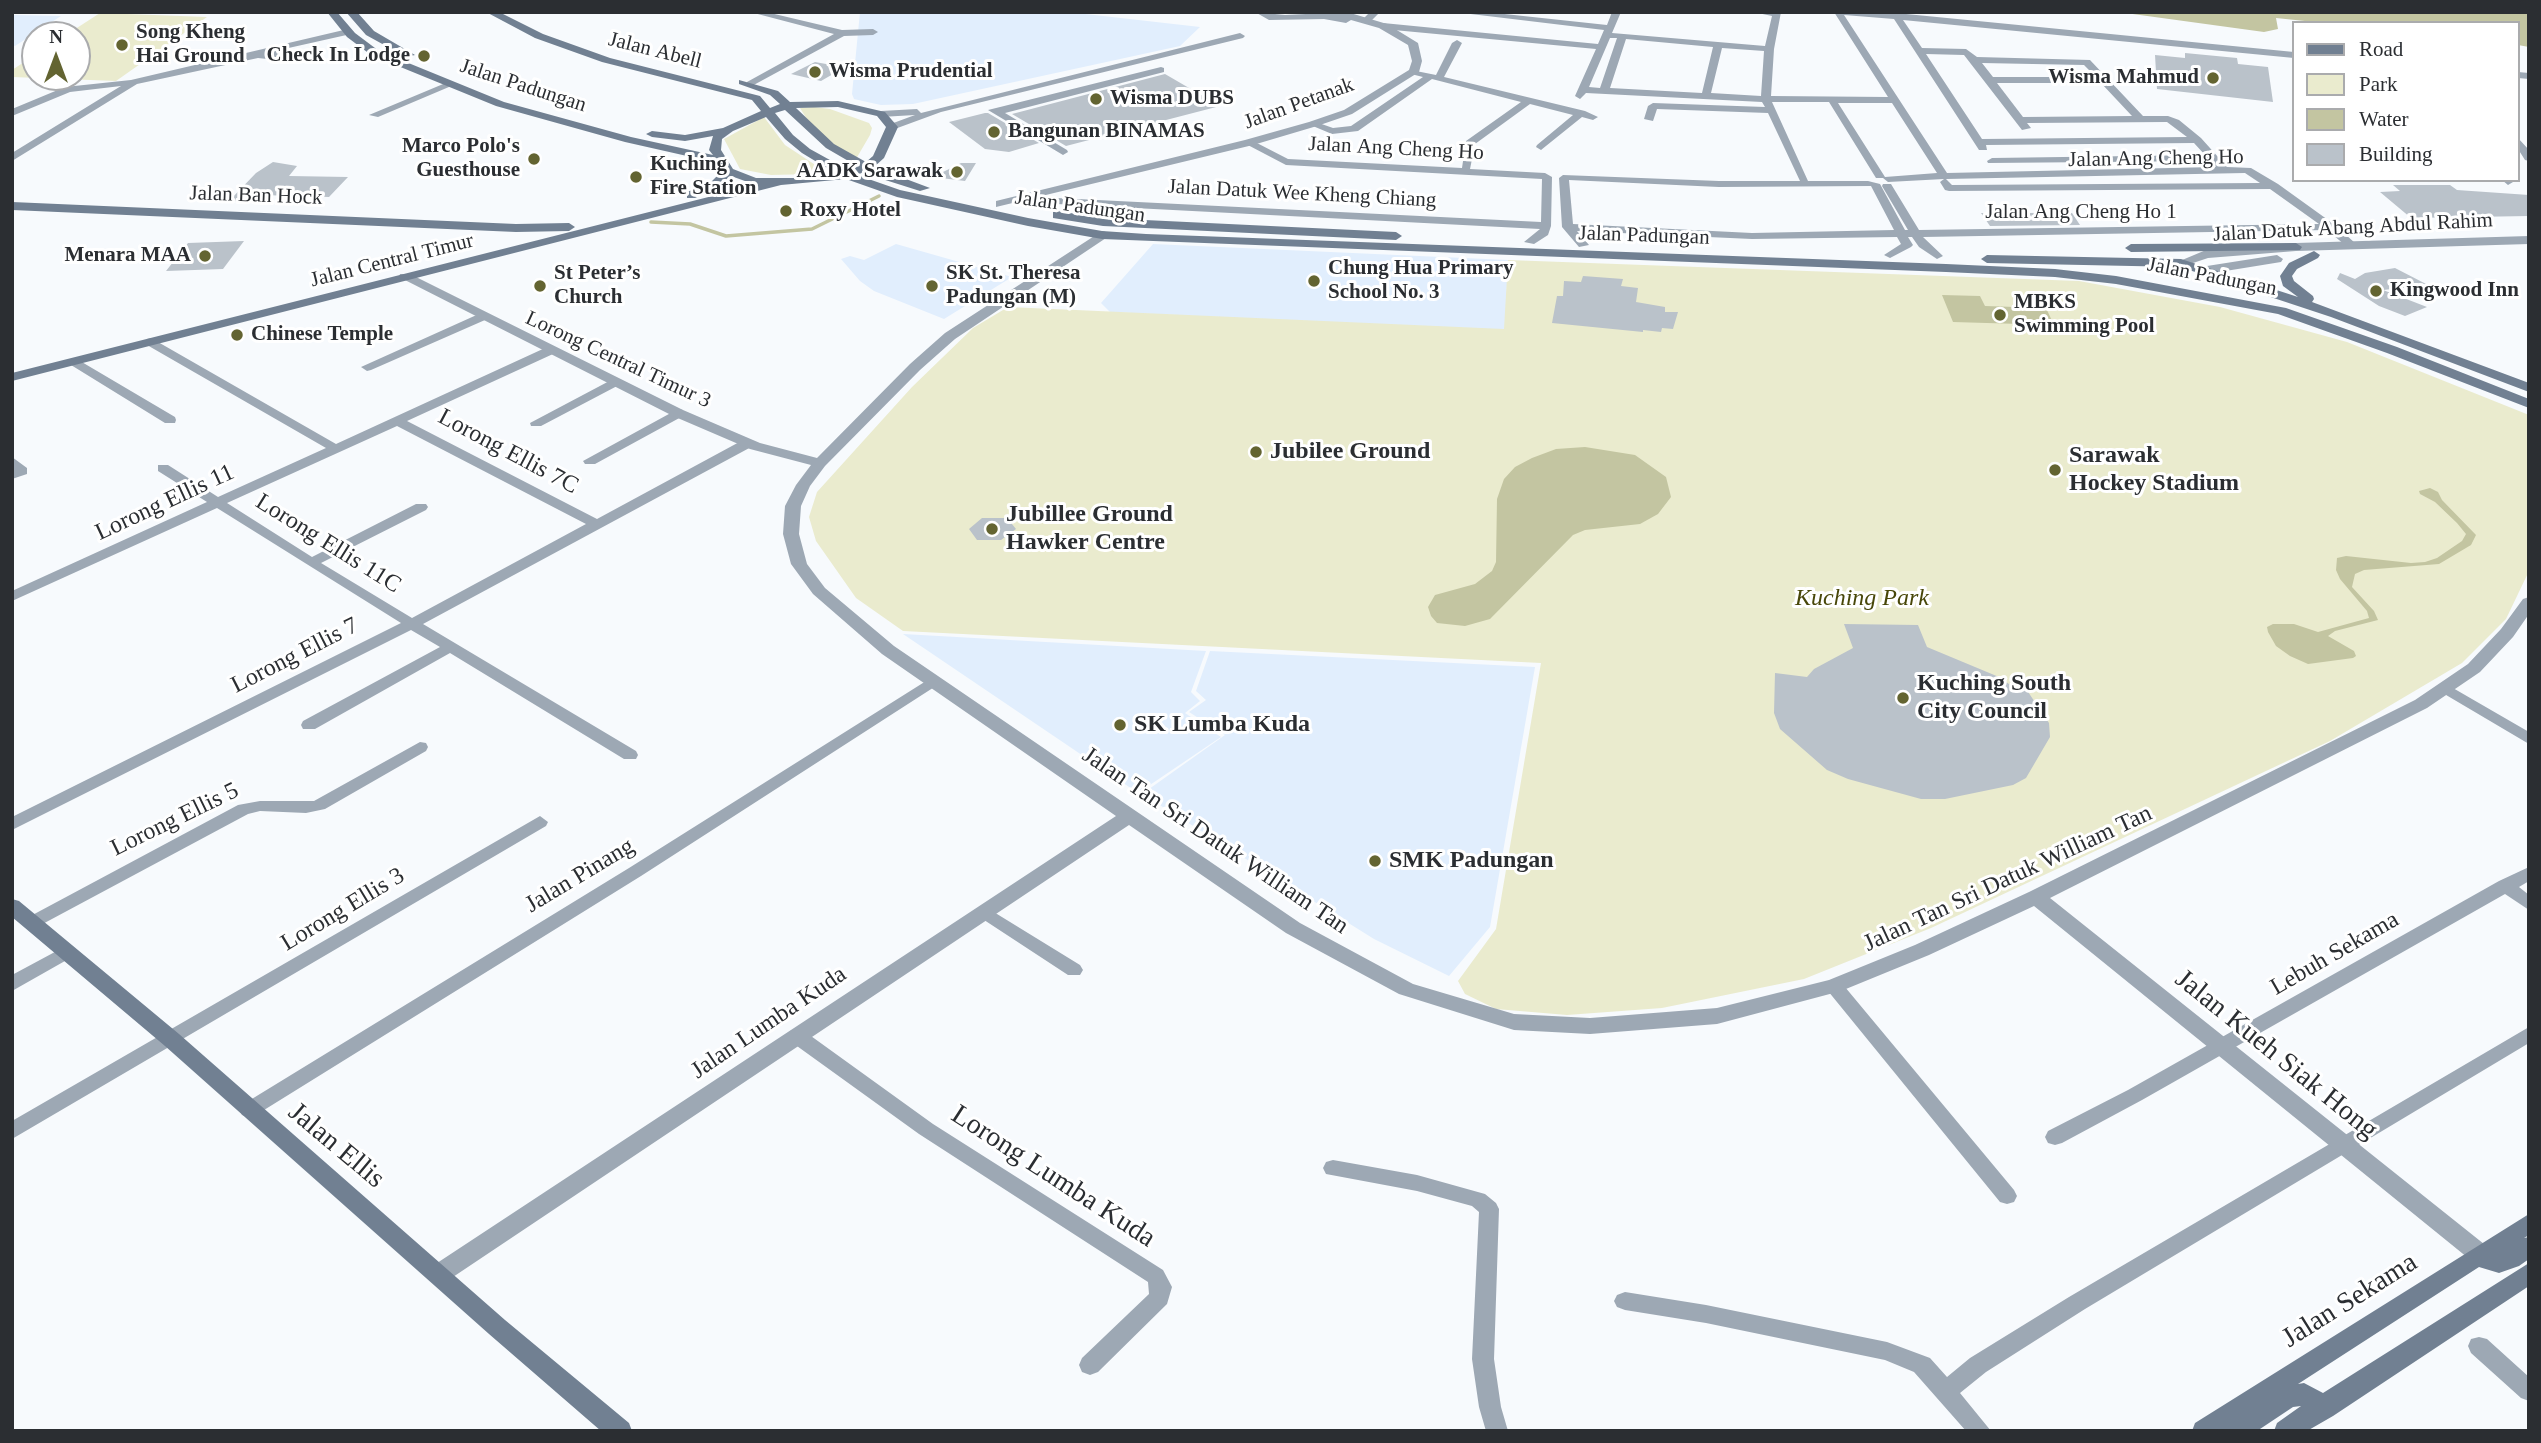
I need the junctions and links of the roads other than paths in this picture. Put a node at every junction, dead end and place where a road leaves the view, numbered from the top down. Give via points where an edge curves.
1 (332, 12) edge
2 (351, 12) edge
3 (491, 12) edge
4 (513, 12) edge
5 (1260, 12) edge
6 (1335, 12) edge
7 (1377, 12) edge
8 (1458, 12) edge
9 (1600, 12) edge
10 (1617, 12) edge
11 (1757, 12) edge
12 (1838, 12) edge
13 (1843, 12) edge
14 (760, 13) edge
15 (1777, 13) edge
16 (1305, 14) edge
17 (1498, 14) edge
18 (1896, 16) junction
19 (1549, 17) edge
20 (1366, 21) junction
21 (1383, 26) junction
22 (1593, 26) junction
23 (873, 32) dead end
24 (1609, 32) junction
25 (350, 33) junction
26 (842, 33) junction
27 (1240, 36) dead end
28 (1622, 36) junction
29 (1408, 39) junction
30 (1457, 43) junction
31 (1718, 45) junction
32 (1769, 49) junction
33 (1601, 51) junction
34 (1919, 51) junction
35 (2292, 55) edge
36 (1975, 60) junction
37 (1161, 70) dead end
38 (1414, 72) junction
39 (1435, 77) junction
40 (1990, 80) junction
41 (2104, 80) junction
42 (134, 82) junction
43 (451, 84) junction
44 (750, 84) junction
45 (765, 88) junction
46 (1582, 90) junction
47 (1604, 91) junction
48 (1706, 96) junction
49 (1766, 99) junction
50 (1530, 100) junction
51 (1827, 100) junction
52 (1894, 100) junction
53 (978, 101) junction
54 (838, 104) junction
55 (789, 106) junction
56 (938, 110) junction
57 (1770, 110) junction
58 (767, 112) junction
59 (996, 112) junction
60 (1577, 112) junction
61 (12, 113) edge
62 (881, 114) junction
63 (374, 115) dead end
64 (1593, 117) dead end
65 (1649, 119) dead end
66 (2020, 120) junction
67 (2141, 120) junction
68 (1312, 124) junction
69 (892, 127) junction
70 (728, 130) junction
71 (1262, 140) junction
72 (2196, 140) junction
73 (2036, 141) junction
74 (1979, 142) junction
75 (1249, 143) junction
76 (1541, 147) dead end
77 (1063, 152) dead end
78 (12, 158) edge
79 (2214, 158) junction
80 (719, 160) junction
81 (1992, 161) junction
82 (868, 166) junction
83 (1150, 167) junction
84 (1466, 167) junction
85 (2224, 170) junction
86 (729, 171) junction
87 (2000, 173) junction
88 (847, 175) junction
89 (1546, 175) junction
90 (1565, 176) junction
91 (2259, 176) junction
92 (1804, 179) junction
93 (1944, 179) junction
94 (808, 181) junction
95 (1878, 181) junction
96 (780, 182) junction
97 (2274, 186) junction
98 (897, 193) junction
99 (1057, 201) junction
100 (1000, 204) junction
101 (12, 206) edge
102 (1064, 216) junction
103 (498, 226) junction
104 (1546, 226) junction
105 (1568, 227) junction
106 (2331, 227) junction
107 (1901, 233) junction
108 (1916, 233) junction
109 (1102, 235) junction
110 (2529, 240) edge
111 (1530, 242) junction
112 (2348, 243) junction
113 (1583, 245) junction
114 (2529, 246) edge
115 (2296, 247) junction
116 (2314, 255) junction
117 (1890, 256) junction
118 (1937, 256) junction
119 (479, 259) junction
120 (1988, 259) junction
121 (2181, 262) junction
122 (2207, 270) junction
123 (2055, 273) junction
124 (405, 277) junction
125 (2169, 278) junction
126 (2193, 283) junction
127 (2281, 311) junction
128 (2336, 314) junction
129 (481, 317) junction
130 (151, 342) junction
131 (549, 351) junction
132 (75, 362) junction
133 (367, 367) dead end
134 (12, 377) edge
135 (615, 382) junction
136 (2529, 388) edge
137 (2529, 404) edge
138 (678, 413) junction
139 (170, 420) dead end
140 (398, 421) junction
141 (536, 423) dead end
142 (748, 443) junction
143 (336, 449) junction
144 (590, 461) dead end
145 (820, 463) junction
146 (163, 468) dead end
147 (219, 503) junction
148 (421, 507) dead end
149 (596, 524) junction
150 (311, 564) junction
151 (16, 591) edge
152 (2526, 611) edge
153 (413, 623) junction
154 (451, 647) junction
155 (934, 681) junction
156 (2446, 689) junction
157 (310, 725) dead end
158 (2529, 739) edge
159 (421, 747) dead end
160 (629, 755) dead end
161 (1129, 816) junction
162 (540, 822) dead end
163 (12, 824) edge
164 (2529, 873) edge
165 (2505, 885) junction
166 (2036, 897) junction
167 (2529, 904) edge
168 (12, 906) edge
169 (984, 912) junction
170 (32, 923) junction
171 (66, 952) junction
172 (1074, 970) dead end
173 (12, 984) edge
174 (1834, 986) junction
175 (2529, 1034) edge
176 (797, 1036) junction
177 (172, 1040) junction
178 (2221, 1047) junction
179 (249, 1110) junction
180 (12, 1131) edge
181 (2055, 1137) dead end
182 (2343, 1146) junction
183 (1333, 1168) dead end
184 (2007, 1196) dead end
185 (2529, 1223) edge
186 (2529, 1246) edge
187 (2481, 1255) junction
188 (2529, 1273) edge
189 (439, 1274) junction
190 (1625, 1301) dead end
191 (2479, 1346) dead end
192 (1090, 1365) dead end
193 (1947, 1390) junction
194 (2529, 1391) edge
195 (2324, 1408) junction
196 (620, 1431) edge
197 (1497, 1431) edge
198 (1980, 1431) edge
199 (2204, 1431) edge
200 (2236, 1431) edge
201 (2286, 1431) edge

1 - 25 main road, Jalan Padungan
2 - 70 main road, Jalan Padungan via 391,47 538,107 667,136 685,138
3 - 58 main road, Jalan Abell via 539,36 606,60 745,93
4 - 44 main road, Jalan Abell via 614,53
5 - 16 street via 1278,18
6 - 20 street
7 - 20 street
8 - 17 street
9 - 22 street
10 - 24 street
11 - 15 street
12 - 52 street
13 - 18 street
14 - 26 street
15 - 32 street
16 - 29 street via 1337,18
17 - 19 street
18 - 34 street
18 - 35 street
19 - 22 street
20 - 21 street
21 - 29 street
21 - 33 street
22 - 24 street
23 - 26 street
24 - 28 street
24 - 33 street
25 - 42 street
25 - 43 main road, Jalan Padungan via 375,53
26 - 44 street
27 - 53 street
28 - 31 street
28 - 47 street
29 - 30 street
29 - 38 street via 1417,61
30 - 33 street
30 - 39 street
31 - 32 street
31 - 48 street
32 - 49 street
33 - 46 street
34 - 36 street via 1962,51
34 - 74 street
36 - 40 street
36 - 41 street via 2083,60
37 - 59 street
38 - 39 street
38 - 68 street, Jalan Petanak via 1348,112
39 - 50 street
39 - 68 street via 1354,130 1324,130
40 - 41 street
40 - 66 street
41 - 67 street
42 - 61 street via 68,89
42 - 78 street
43 - 63 street
43 - 80 main road, Jalan Padungan via 526,113
44 - 45 main road, Jalan Abell
45 - 54 main road
45 - 55 main road, Jalan Abell
46 - 47 street
46 - 60 street
47 - 48 street
48 - 49 street
49 - 51 street
49 - 57 street
50 - 60 street
50 - 84 street via 1470,143
51 - 52 street
51 - 95 street
52 - 93 street
53 - 56 street
53 - 59 street
54 - 55 main road, Jalan Padungan
54 - 62 main road
55 - 58 main road, Jalan Padungan
55 - 82 main road, Jalan Padungan via 830,146
56 - 62 street
56 - 69 street
57 - 65 street via 1653,106
57 - 92 street
58 - 70 main road, Jalan Padungan
58 - 88 main road, Jalan Padungan via 806,151
59 - 77 street
60 - 64 street
60 - 76 street
62 - 69 main road
66 - 67 street
66 - 73 street
67 - 72 street via 2172,120
68 - 71 street, Jalan Petanak
69 - 82 main road via 878,158
70 - 80 main road via 715,144
71 - 75 street, Jalan Petanak
71 - 84 street, Jalan Ang Cheng Ho via 1296,158
72 - 73 street
72 - 79 street
73 - 74 street
74 - 81 street
75 - 83 street, Jalan Petanak
75 - 89 street, Jalan Ang Cheng Ho via 1286,162
79 - 81 street
79 - 85 street
80 - 86 main road
81 - 87 street
82 - 88 main road
82 - 100 main road, Jalan Padungan via 905,183
83 - 99 street, Jalan Petanak via 1070,192
83 - 100 street, Jalan Petanak
84 - 89 street, Jalan Ang Cheng Ho
85 - 87 street, Jalan Ang Cheng Ho
85 - 91 street, Jalan Ang Cheng Ho via 2247,170
86 - 96 main road via 754,181
86 - 103 main road, Jalan Central Timur via 700,192 605,219 561,229
87 - 93 street, Jalan Ang Cheng Ho
88 - 94 main road
88 - 98 main road, Jalan Padungan
89 - 90 street
89 - 104 street
90 - 92 street, Jalan Ang Cheng Ho
90 - 95 street, Jalan Ang Cheng Ho via 1719,184
90 - 105 street
91 - 93 street, Jalan Ang Cheng Ho
91 - 97 street
92 - 95 street, Jalan Ang Cheng Ho
93 - 95 street, Jalan Ang Cheng Ho
93 - 97 street via 1949,188
94 - 96 main road
94 - 98 main road
95 - 107 street
95 - 108 street
96 - 119 main road, Jalan Central Timur
97 - 106 street
98 - 109 main road, Jalan Padungan
99 - 102 street via 1056,209
99 - 104 street, Jalan Datuk Wee Kheng Chiang
100 - 102 main road, Jalan Padungan
101 - 103 main road, Jalan Ban Hock
102 - 111 main road, Jalan Padungan via 1183,227
103 - 119 main road via 511,233 511,238
104 - 111 street via 1544,233
105 - 107 street via 1752,236
105 - 113 street
106 - 108 street, Jalan Ang Cheng Ho 1
106 - 112 street
107 - 108 street
107 - 117 street via 1907,245
108 - 118 street
109 - 123 main road, Jalan Padungan
109 - 145 street, Jalan Tan Sri Datuk William Tan via 950,336
110 - 112 street, Jalan Datuk Abang Abdul Rahim
111 - 113 main road, Jalan Padungan
112 - 115 street, Jalan Datuk Abang Abdul Rahim
113 - 117 main road, Jalan Padungan
114 - 116 street, Jalan Datuk Abang Abdul Rahim
115 - 120 main road via 2038,249
115 - 121 street, Jalan Datuk Abang Abdul Rahim via 2206,254
116 - 122 street, Jalan Datuk Abang Abdul Rahim
116 - 128 main road via 2288,270 2288,283
117 - 118 main road, Jalan Padungan
118 - 120 main road, Jalan Padungan
119 - 124 main road, Jalan Central Timur
120 - 121 main road, Jalan Padungan
121 - 122 main road, Jalan Padungan
121 - 125 main road
122 - 126 main road
122 - 128 main road, Jalan Padungan
123 - 125 main road
123 - 127 main road, Jalan Padungan
124 - 129 street, Lorong Central Timur 3
124 - 130 main road, Jalan Central Timur
125 - 126 main road
126 - 127 main road
127 - 137 main road, Jalan Padungan
128 - 136 main road, Jalan Padungan
129 - 131 street, Lorong Central Timur 3
129 - 133 street
130 - 132 main road, Jalan Central Timur
130 - 143 street
131 - 135 street, Lorong Central Timur 3
131 - 140 street, Lorong Ellis 11
132 - 134 main road, Jalan Central Timur
132 - 139 street
135 - 138 street, Lorong Central Timur 3
135 - 141 street
138 - 142 street, Lorong Central Timur 3
138 - 144 street
140 - 143 street, Lorong Ellis 11
140 - 149 street, Lorong Ellis 7C
142 - 145 street, Lorong Central Timur 3
142 - 149 street, Lorong Ellis 7
143 - 147 street, Lorong Ellis 11
145 - 155 street, Jalan Tan Sri Datuk William Tan via 793,506 791,534 799,564 819,591 888,650
146 - 147 street, Lorong Ellis 11C
147 - 150 street, Lorong Ellis 11C
147 - 151 street, Lorong Ellis 11
148 - 150 street
149 - 153 street, Lorong Ellis 7
150 - 153 street, Lorong Ellis 11C
152 - 156 street, Jalan Tan Sri Datuk William Tan via 2493,650
153 - 154 street, Lorong Ellis 11C
153 - 163 street, Lorong Ellis 7
154 - 157 street
154 - 160 street, Lorong Ellis 11C
155 - 161 street, Jalan Tan Sri Datuk William Tan
155 - 179 street, Jalan Pinang
156 - 158 street
156 - 166 street, Jalan Tan Sri Datuk William Tan
159 - 170 street, Lorong Ellis 5 via 319,805 244,808
161 - 169 street, Jalan Lumba Kuda
161 - 174 street, Jalan Tan Sri Datuk William Tan via 1345,958 1406,989 1514,1022 1590,1026 1685,1020
162 - 177 street, Lorong Ellis 3
164 - 165 street, Lebuh Sekama
165 - 167 street
165 - 178 street, Lebuh Sekama
166 - 174 street, Jalan Tan Sri Datuk William Tan
166 - 178 street, Jalan Kueh Siak Hong
168 - 170 main road, Jalan Ellis
169 - 172 street
169 - 176 street, Jalan Lumba Kuda
170 - 171 main road, Jalan Ellis
171 - 173 street
171 - 177 main road, Jalan Ellis
174 - 184 street
175 - 182 street
176 - 189 street, Jalan Lumba Kuda
176 - 192 street, Lorong Lumba Kuda via 926,1129 1156,1276 1159,1298
177 - 179 main road, Jalan Ellis
177 - 180 street, Lorong Ellis 3
178 - 181 street, Lebuh Sekama
178 - 182 street, Jalan Kueh Siak Hong
179 - 189 main road, Jalan Ellis
182 - 187 street, Jalan Kueh Siak Hong
182 - 193 street via 2077,1303 1978,1365
183 - 197 street via 1417,1183 1478,1200 1489,1209 1483,1359
185 - 187 main road, Jalan Sekama
186 - 187 main road via 2499,1263
187 - 199 main road, Jalan Sekama
188 - 195 main road
189 - 196 main road, Jalan Ellis
190 - 193 street via 1887,1351 1922,1365
191 - 194 street
193 - 198 street
195 - 200 main road via 2304,1394 2288,1397
195 - 201 main road

